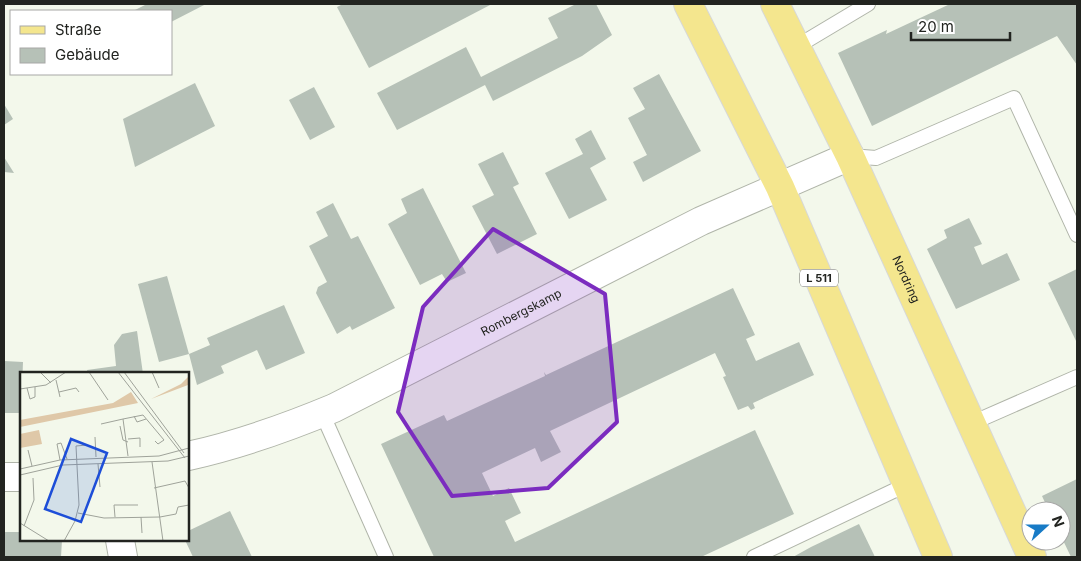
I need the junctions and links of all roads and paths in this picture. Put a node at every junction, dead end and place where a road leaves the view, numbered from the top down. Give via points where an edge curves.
1 (688, 4) edge
2 (775, 4) edge
3 (868, 4) edge
4 (796, 47) junction
5 (850, 156) junction
6 (780, 187) junction
7 (1077, 235) edge
8 (1077, 377) edge
9 (322, 413) junction
10 (972, 423) junction
11 (189, 456) edge
12 (4, 477) edge
13 (20, 477) edge
14 (908, 484) junction
15 (120, 541) edge
16 (123, 557) edge
17 (386, 557) edge
18 (754, 557) edge
19 (938, 557) edge
20 (1032, 557) edge

1 - 6 main road, L 511
2 - 4 main road, Nordring
3 - 4 lane
4 - 5 main road, Nordring
5 - 6 street, Rombergskamp
5 - 7 lane via 876,158 1014,98
5 - 10 main road, Nordring
6 - 9 street, Rombergskamp via 701,221
6 - 14 main road, L 511
8 - 10 lane
9 - 11 street, Rombergskamp via 228,448
9 - 17 lane
10 - 20 main road, Nordring
12 - 13 street
14 - 18 lane
14 - 19 main road, L 511
15 - 16 street

